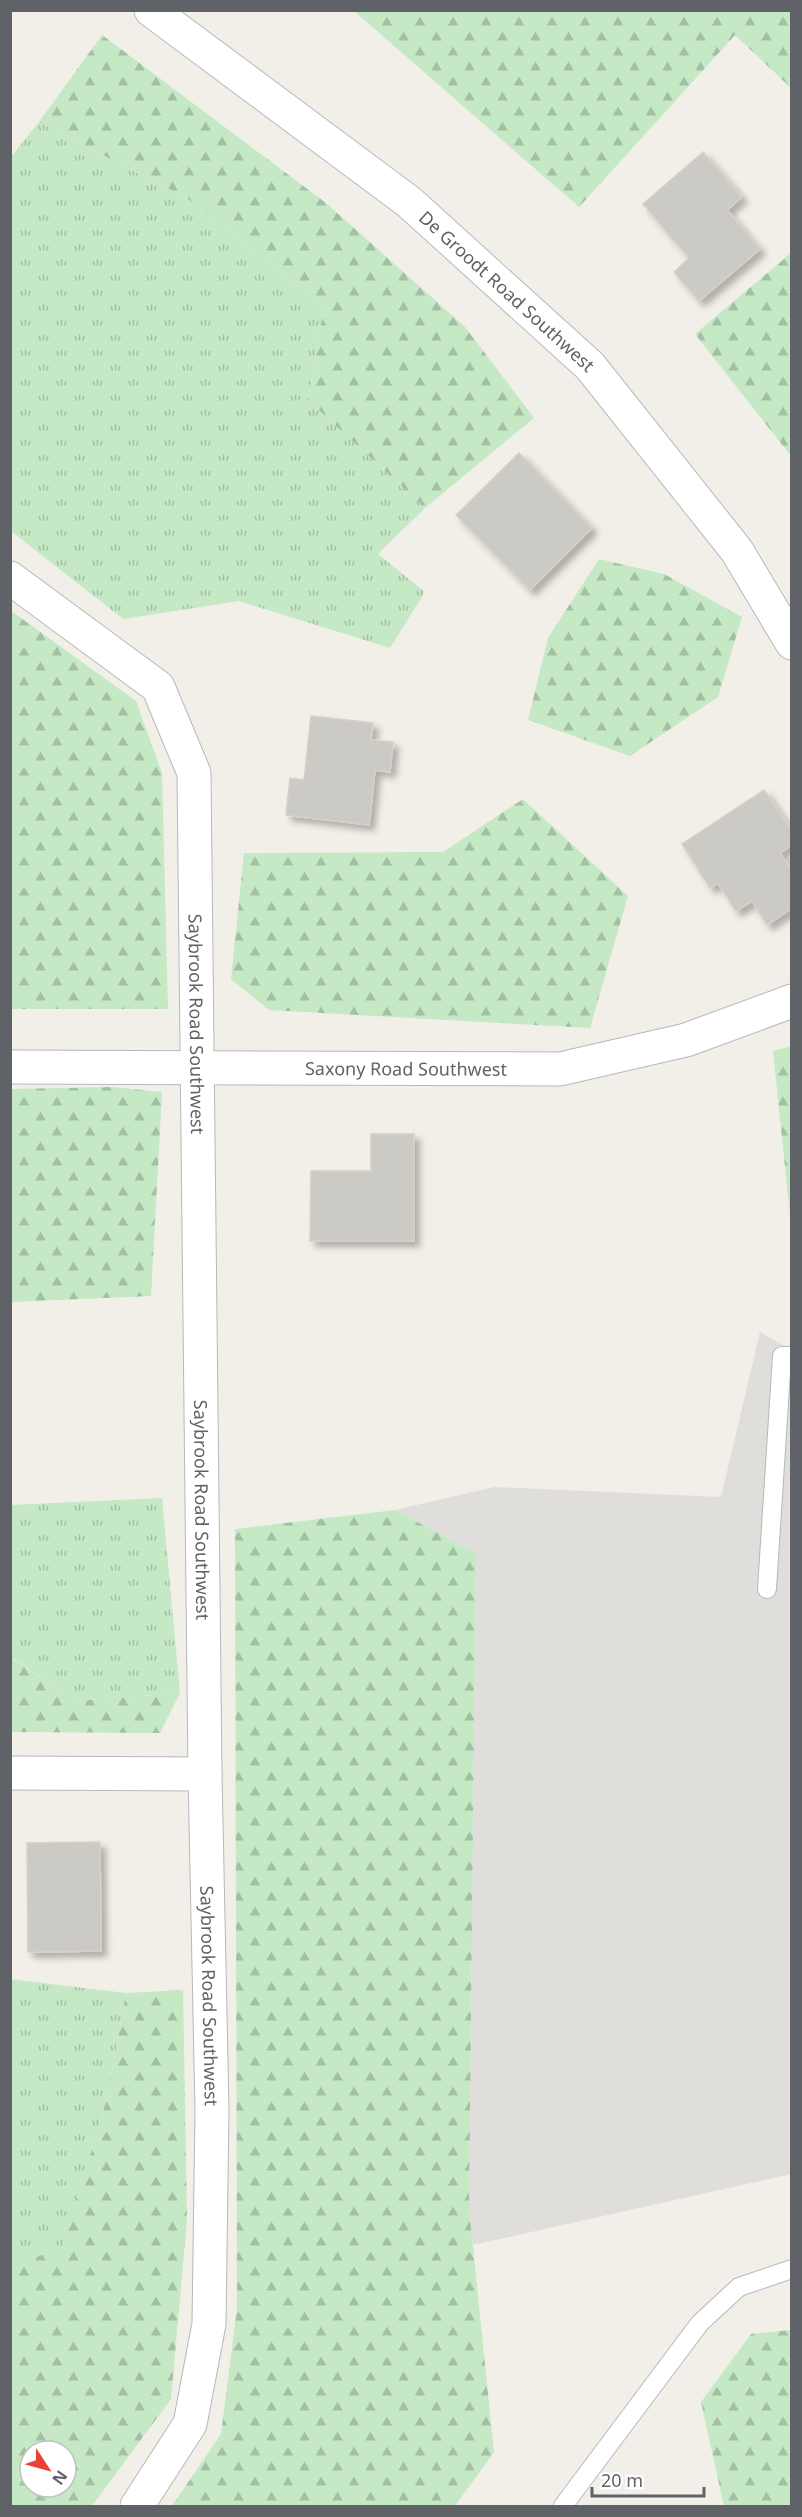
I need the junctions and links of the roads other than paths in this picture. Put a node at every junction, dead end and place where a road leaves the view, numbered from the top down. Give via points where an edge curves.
1 (151, 10) edge
2 (10, 578) edge
3 (792, 643) edge
4 (792, 1001) edge
5 (199, 1066) junction
6 (10, 1067) edge
7 (792, 1356) edge
8 (767, 1589) dead end
9 (10, 1773) edge
10 (205, 1774) junction
11 (792, 2269) edge
12 (137, 2506) edge
13 (563, 2506) edge

1 - 3 street, De Groodt Road Southwest via 409,202 590,366 737,551
2 - 5 street, Saybrook Road Southwest via 158,687 194,773
4 - 5 street, Saxony Road Southwest via 686,1040 560,1069
5 - 6 street, Saxony Road Southwest
5 - 10 street, Saybrook Road Southwest
7 - 8 lane via 782,1356
9 - 10 street
10 - 12 street, Saybrook Road Southwest via 212,2110 209,2324 190,2424
11 - 13 lane via 738,2287 700,2323

